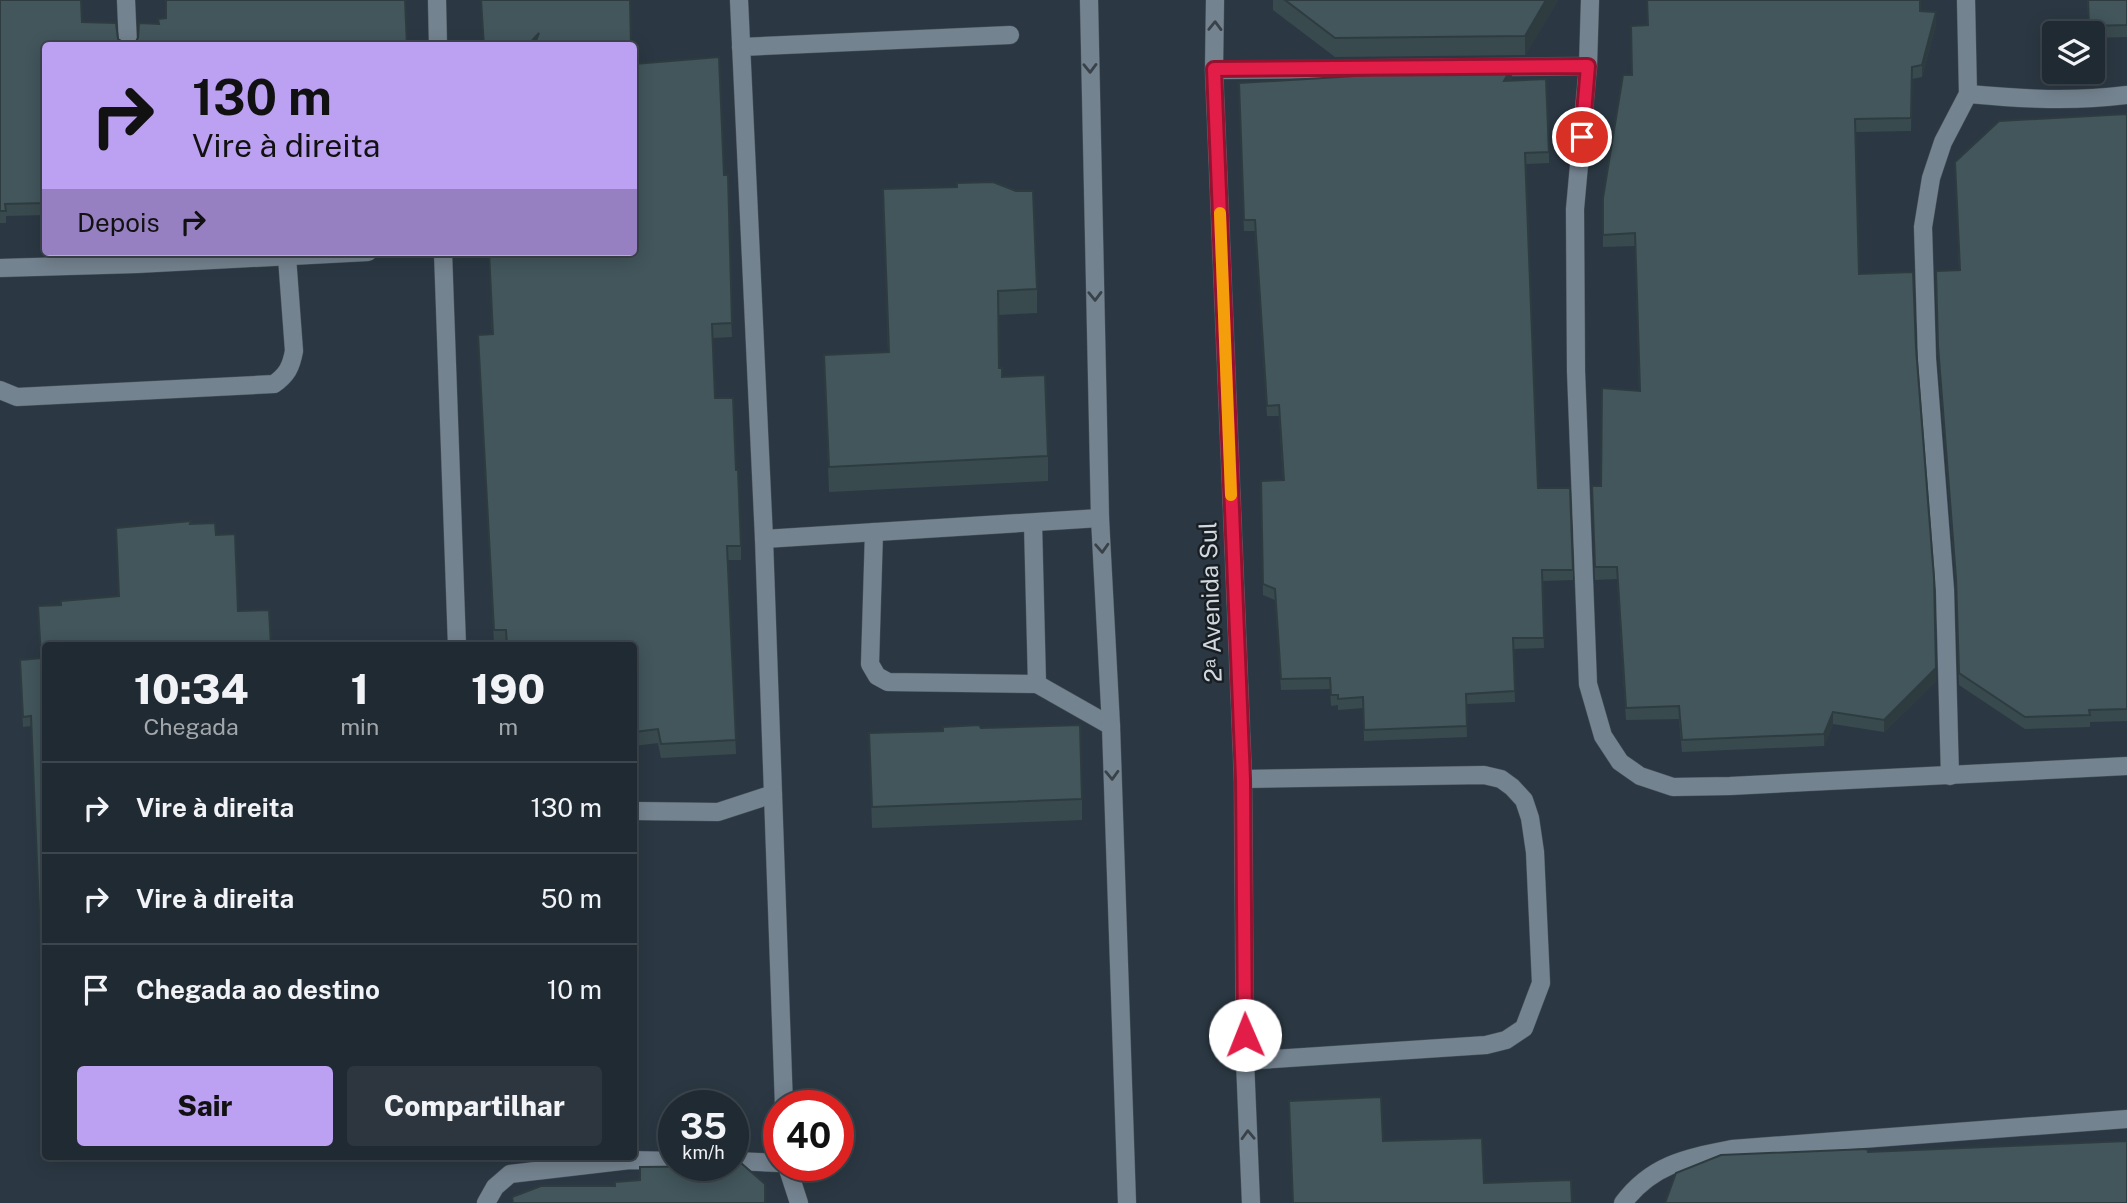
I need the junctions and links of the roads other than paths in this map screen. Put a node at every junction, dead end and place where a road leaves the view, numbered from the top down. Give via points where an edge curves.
1 (126, 0) edge
2 (437, 0) edge
3 (739, 0) edge
4 (1089, 0) edge
5 (1215, 0) edge
6 (1590, 0) edge
7 (1966, 0) edge
8 (1010, 35) dead end
9 (128, 42) edge
10 (438, 42) edge
11 (741, 47) junction
12 (1588, 66) junction
13 (1214, 69) junction
14 (1968, 94) junction
15 (2127, 95) edge
16 (303, 256) edge
17 (443, 256) edge
18 (287, 257) junction
19 (136, 258) edge
20 (0, 268) edge
21 (0, 390) edge
22 (1100, 518) junction
23 (1033, 523) junction
24 (874, 532) junction
25 (764, 539) junction
26 (457, 642) edge
27 (1037, 684) junction
28 (1111, 726) junction
29 (2127, 766) edge
30 (1950, 776) junction
31 (1243, 779) junction
32 (773, 794) junction
33 (637, 811) edge
34 (1245, 1061) junction
35 (783, 1090) edge
36 (2127, 1119) edge
37 (658, 1161) edge
38 (792, 1181) edge
39 (486, 1203) edge
40 (799, 1203) edge
41 (1127, 1203) edge
42 (1251, 1203) edge
43 (1623, 1203) edge

1 - 9 street
2 - 10 street
3 - 11 street
4 -> 22 street
13 -> 5 street, 2ᵃ Avenida Sul
6 - 12 street
7 - 14 street
8 - 11 street
11 - 25 street
12 - 13 street
12 - 30 street via 1575,209 1576,371 1588,684 1603,736 1620,762 1640,776 1673,787
13 - 31 street, 2ᵃ Avenida Sul
14 - 15 street via 2039,101
14 - 30 street via 1931,178 1923,227 1927,359 1945,590
16 - 18 street
17 - 26 street
18 - 19 street
18 - 21 street via 294,351 284,377 274,384 17,397
19 - 20 street
22 - 23 street
22 -> 28 street
23 - 24 street
23 - 27 street
24 - 25 street
24 - 27 street via 870,664 877,676 888,682
25 - 32 street
27 - 28 street
28 -> 41 street
29 - 30 street
31 - 34 street, 2ᵃ Avenida Sul
31 - 34 street via 1484,775 1501,779 1524,800 1530,818 1541,983 1524,1028 1506,1040 1478,1046
32 - 33 street via 718,812
32 - 35 street
42 -> 34 street, 2ᵃ Avenida Sul
36 - 43 street via 1732,1149 1658,1169
37 - 39 street via 509,1174 495,1186
38 - 40 street

